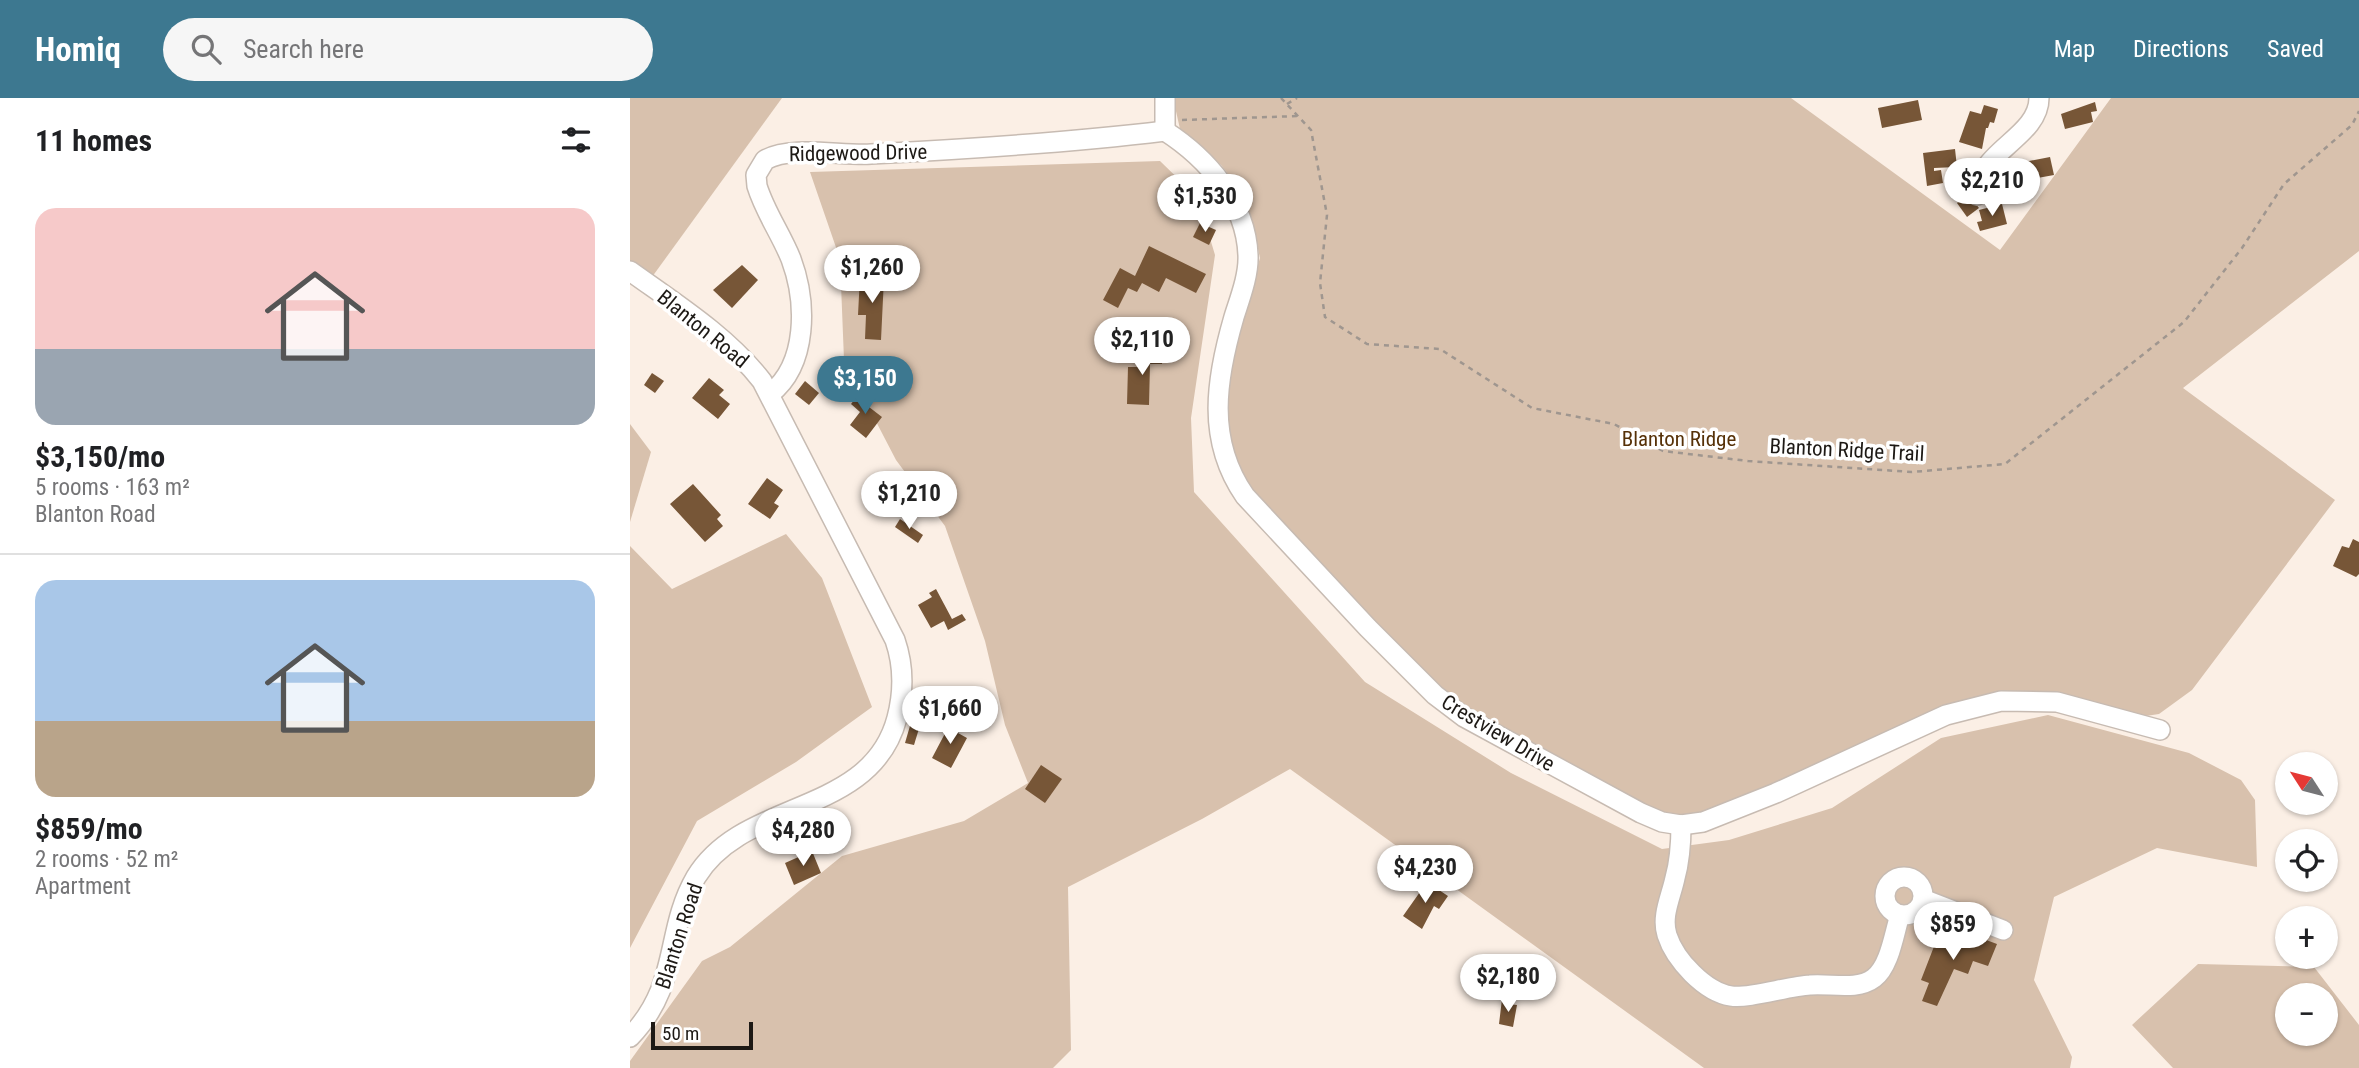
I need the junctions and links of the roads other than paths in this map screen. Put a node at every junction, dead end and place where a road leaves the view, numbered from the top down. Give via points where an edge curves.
1 (1165, 98) edge
2 (2039, 98) edge
3 (1166, 125) junction
4 (1977, 195) dead end
5 (630, 271) edge
6 (770, 394) junction
7 (2160, 730) dead end
8 (1681, 825) junction
9 (1923, 900) junction
10 (1900, 915) junction
11 (2003, 930) dead end
12 (630, 1037) edge

1 - 3 street
2 - 4 street via 2034,117 1985,169
3 - 6 street, Ridgewood Drive via 981,149 863,155 788,153 765,160 756,176 757,186 792,263 801,319 795,363 784,383
3 - 8 street, Crestview Drive via 1217,177 1246,239 1249,257 1221,363 1218,404 1225,460 1245,496 1414,676 1464,718 1641,813
5 - 6 street, Blanton Road via 720,338 747,362
6 - 12 street, Blanton Road via 895,640 903,673 899,710 889,742 855,779 745,832 714,855 688,895 666,982 649,1015
7 - 8 street, Crestview Drive via 2057,702 2001,701 1946,715 1776,793 1703,822
8 - 10 street via 1679,858 1665,916 1667,935 1685,964 1723,994 1746,996 1788,986 1861,984 1873,979 1882,969
9 - 10 street via 1917,910
9 - 10 street via 1918,882 1906,877 1894,880 1886,890 1886,902
9 - 11 street

